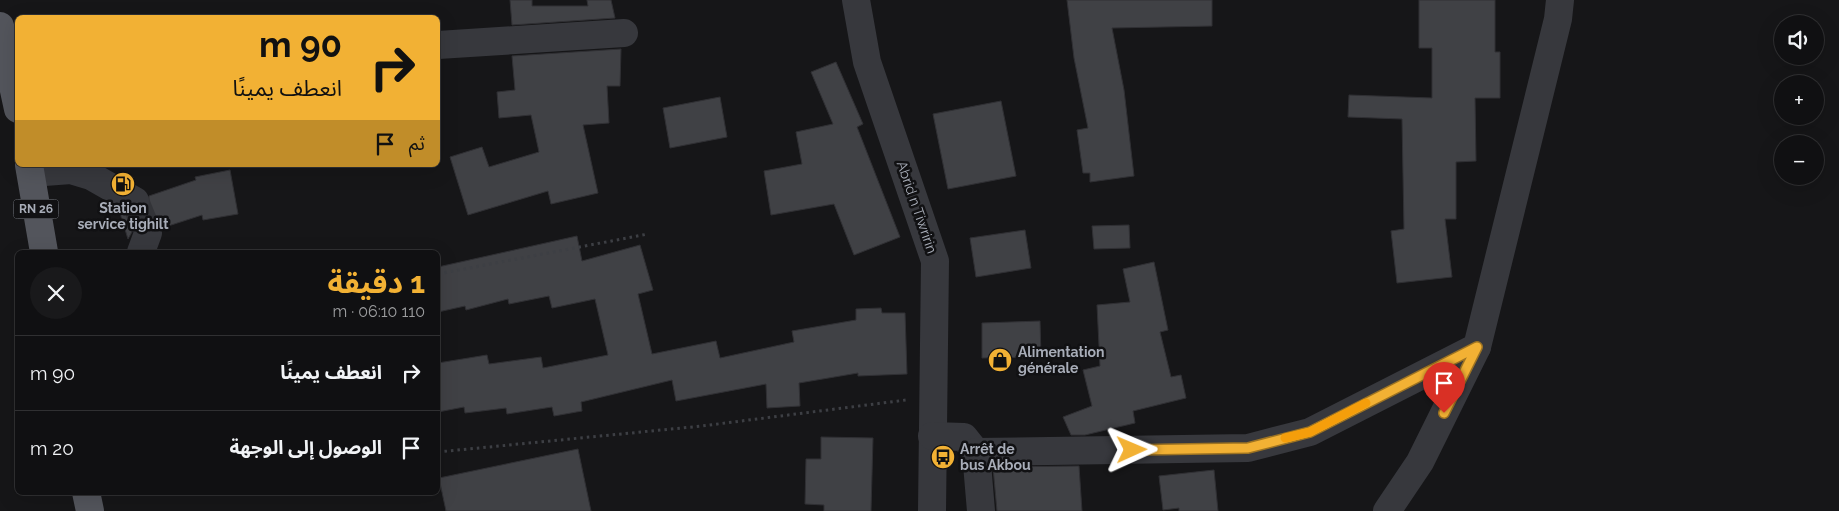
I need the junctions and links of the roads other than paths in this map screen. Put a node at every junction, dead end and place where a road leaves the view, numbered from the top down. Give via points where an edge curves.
1 (856, 0) edge
2 (1560, 0) edge
3 (0, 26) edge
4 (624, 34) dead end
5 (440, 45) edge
6 (15, 95) edge
7 (30, 169) edge
8 (135, 201) tunnel mouth
9 (44, 250) edge
10 (1477, 347) junction
11 (932, 436) junction
12 (976, 452) junction
13 (87, 495) edge
14 (90, 511) edge
15 (932, 511) edge
16 (981, 511) edge
17 (1387, 511) edge

1 - 11 street, Abrid n Tiwririn via 867,62 935,261
2 - 10 street
3 - 6 main road
4 - 5 street
7 - 8 street via 70,170 91,176
7 - 9 main road, RN 26
10 - 12 street via 1310,432 1248,448
10 - 17 street via 1420,462
11 - 12 street via 964,437
11 - 15 street, Abrid n Tiwririn
12 - 16 street
13 - 14 main road

